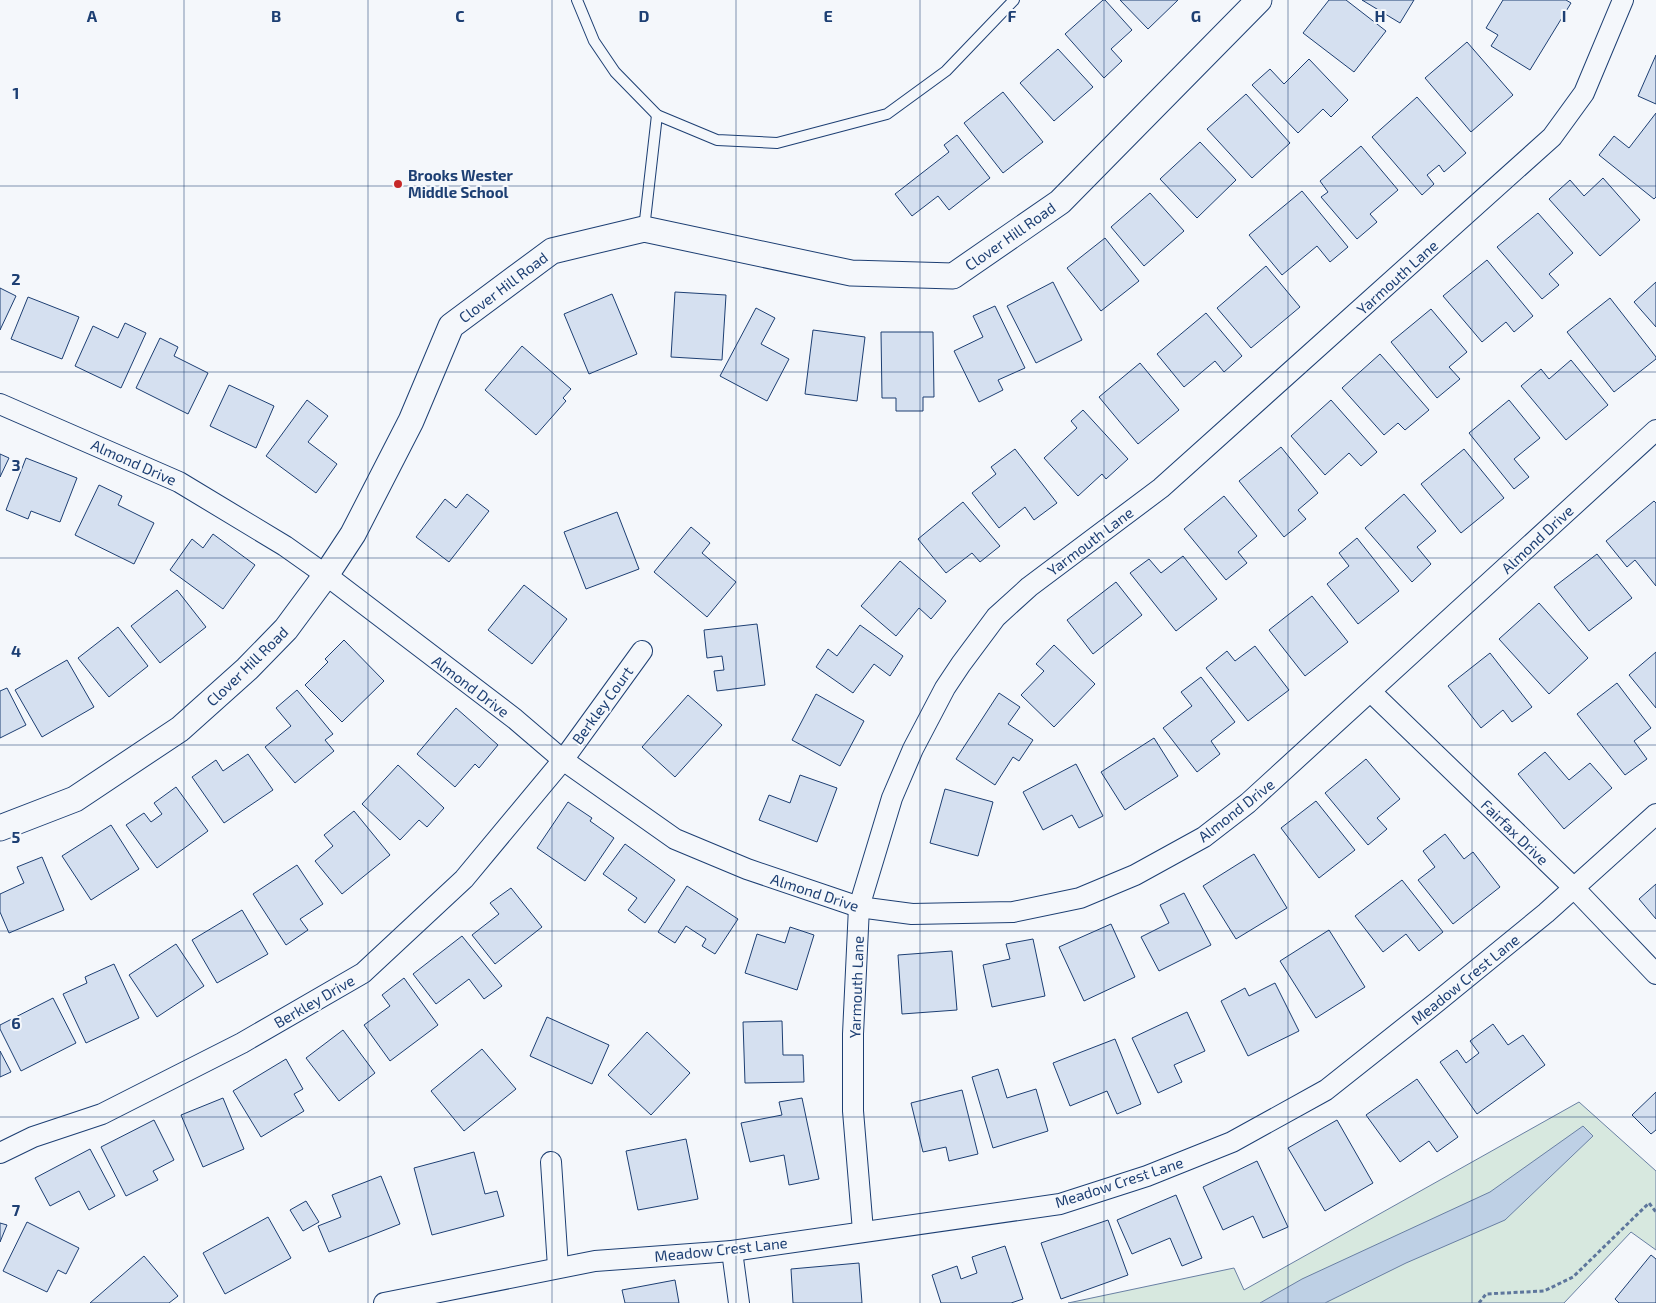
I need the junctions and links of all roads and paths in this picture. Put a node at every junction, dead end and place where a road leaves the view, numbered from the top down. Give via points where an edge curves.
1 (578, 0) edge
2 (1014, 0) edge
3 (1259, 0) edge
4 (1623, 0) edge
5 (657, 115) junction
6 (644, 228) junction
7 (0, 404) edge
8 (1656, 430) edge
9 (326, 575) junction
10 (642, 651) dead end
11 (1370, 692) junction
12 (563, 760) junction
13 (1656, 814) edge
14 (0, 828) edge
15 (1574, 888) junction
16 (859, 907) junction
17 (1656, 974) edge
18 (0, 1153) edge
19 (551, 1162) dead end
20 (1656, 1212) edge
21 (863, 1231) junction
22 (732, 1251) junction
23 (558, 1267) junction
24 (384, 1303) edge
25 (740, 1303) edge
26 (1479, 1303) edge

1 - 5 lane via 594,41 614,72
2 - 5 lane via 946,71 887,114 777,143 717,140
3 - 6 street, Clover Hill Road via 1060,202 953,276 852,273
4 - 16 street, Yarmouth Lane via 1584,93 1552,137 1161,488 1029,587 996,617 945,688 913,749 892,798
5 - 6 lane
6 - 9 street, Clover Hill Road via 552,250 450,326 411,421 353,534
7 - 9 street, Almond Drive via 179,482 286,546
8 - 11 street, Almond Drive
9 - 12 street, Almond Drive via 515,719
9 - 14 street, Clover Hill Road via 286,629 180,729 74,799
10 - 12 street, Berkley Court
11 - 15 street, Fairfax Drive
11 - 16 street, Almond Drive via 1248,803 1204,837 1135,875 1080,898 1013,912 912,914
12 - 16 street, Almond Drive via 675,839 747,869
12 - 18 street, Berkley Drive via 464,879 363,973 242,1043 102,1114 33,1137
13 - 15 street, Meadow Crest Lane
15 - 17 street, Fairfax Drive
15 - 21 street, Meadow Crest Lane via 1326,1090 1232,1142 1147,1176 1060,1204
16 - 21 street, Yarmouth Lane via 853,1111
19 - 23 street
20 - 26 path via 1649,1203 1573,1277 1544,1291 1486,1294
21 - 22 street, Meadow Crest Lane
22 - 23 street, Meadow Crest Lane via 595,1261
22 - 25 street
23 - 24 street, Meadow Crest Lane

